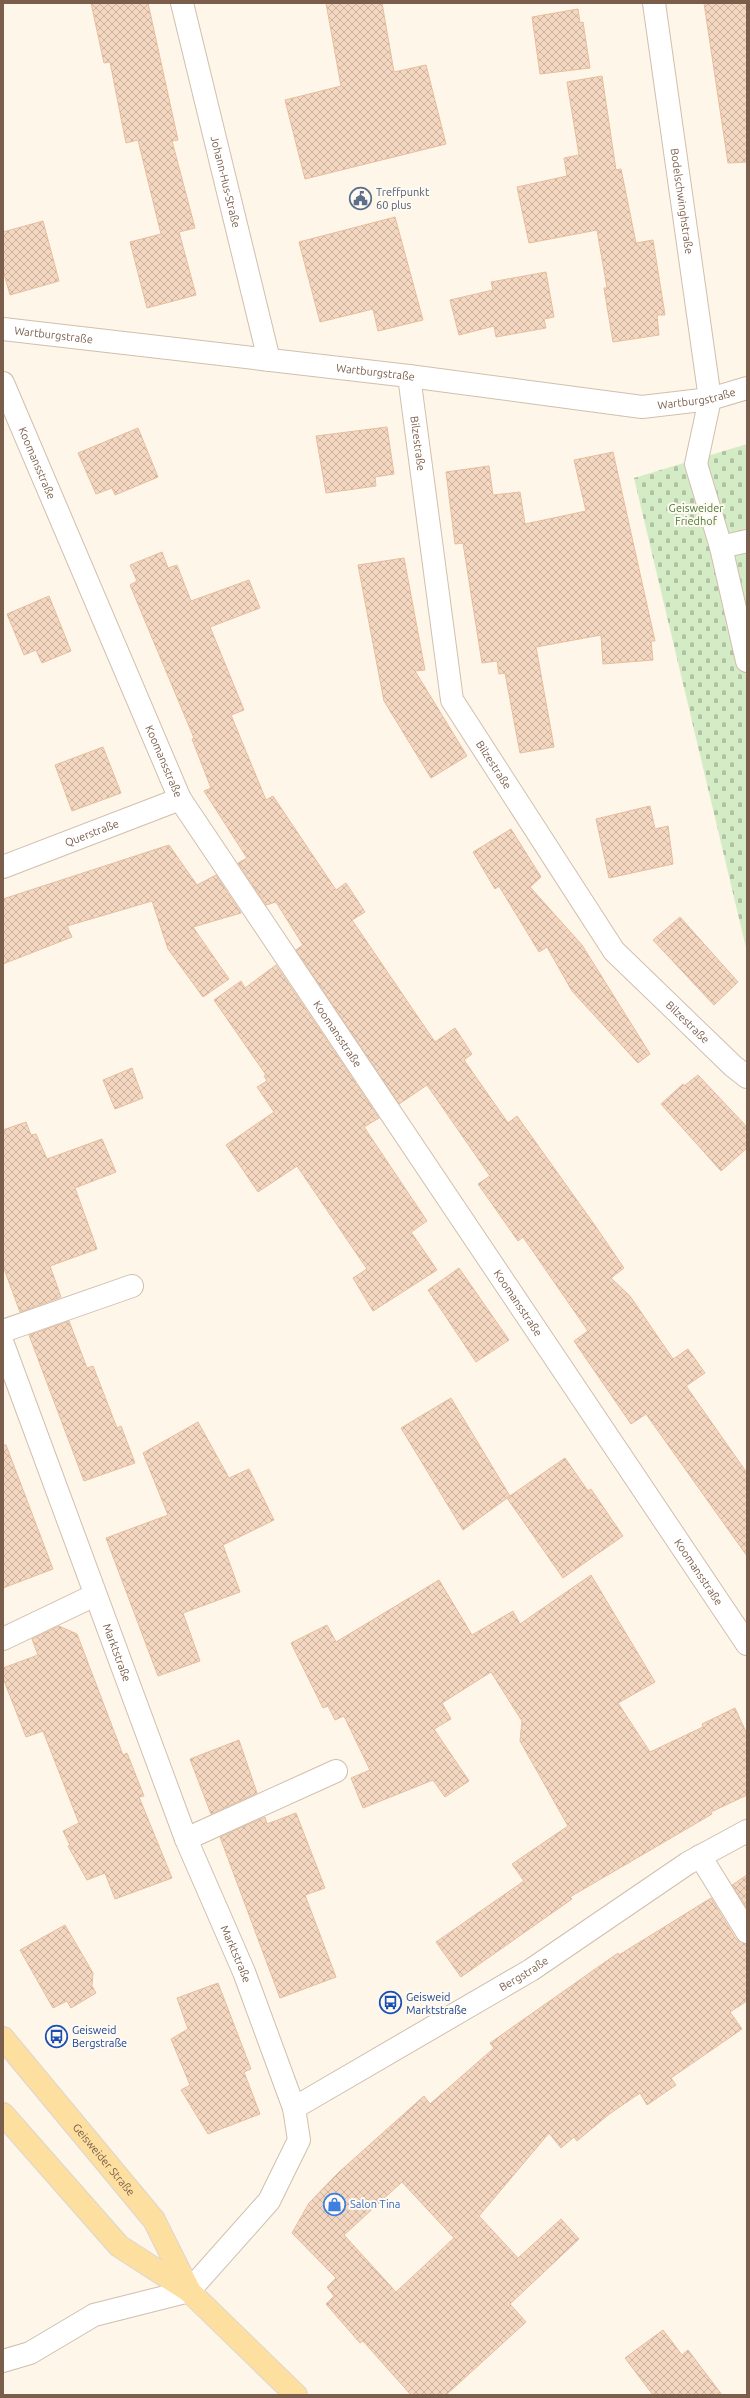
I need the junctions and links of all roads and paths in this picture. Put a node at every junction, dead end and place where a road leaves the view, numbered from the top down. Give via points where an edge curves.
1 (182, 3) edge
2 (654, 3) edge
3 (3, 329) edge
4 (268, 360) junction
5 (409, 376) junction
6 (3, 383) edge
7 (747, 388) edge
8 (710, 399) junction
9 (747, 541) edge
10 (721, 547) junction
11 (747, 661) edge
12 (180, 799) junction
13 (3, 867) edge
14 (747, 1076) edge
15 (132, 1286) dead end
16 (3, 1332) edge
17 (3, 1344) edge
18 (95, 1595) junction
19 (3, 1639) edge
20 (747, 1644) edge
21 (336, 1771) dead end
22 (747, 1831) edge
23 (186, 1839) junction
24 (700, 1856) junction
25 (747, 1932) edge
26 (3, 2038) edge
27 (294, 2108) junction
28 (3, 2114) edge
29 (189, 2291) junction
30 (3, 2361) edge
31 (296, 2395) edge

1 - 4 street, Johann-Hus-Straße
2 - 8 street, Bodelschwinghstraße
3 - 4 street, Wartburgstraße
4 - 5 street, Wartburgstraße
5 - 8 street, Wartburgstraße via 642,407
5 - 14 street, Bilzestraße via 452,700 614,951 733,1066
6 - 12 street, Koomansstraße
7 - 8 street, Wartburgstraße
8 - 10 street via 696,464
9 - 10 street
10 - 11 street
12 - 13 street, Querstraße
12 - 20 street, Koomansstraße
15 - 16 street
17 - 18 street, Marktstraße
18 - 19 street
18 - 23 street, Marktstraße
21 - 23 street
22 - 24 street, Bergstraße
23 - 27 street, Marktstraße via 244,1972
24 - 25 street
24 - 27 street, Bergstraße via 531,1970
26 - 29 main road, Geisweider Straße via 154,2220
27 - 29 street, Marktstraße via 299,2140 269,2201
28 - 29 main road, Geisweider Straße via 119,2246
29 - 30 street via 94,2315 30,2354
29 - 31 main road, Geisweider Straße

